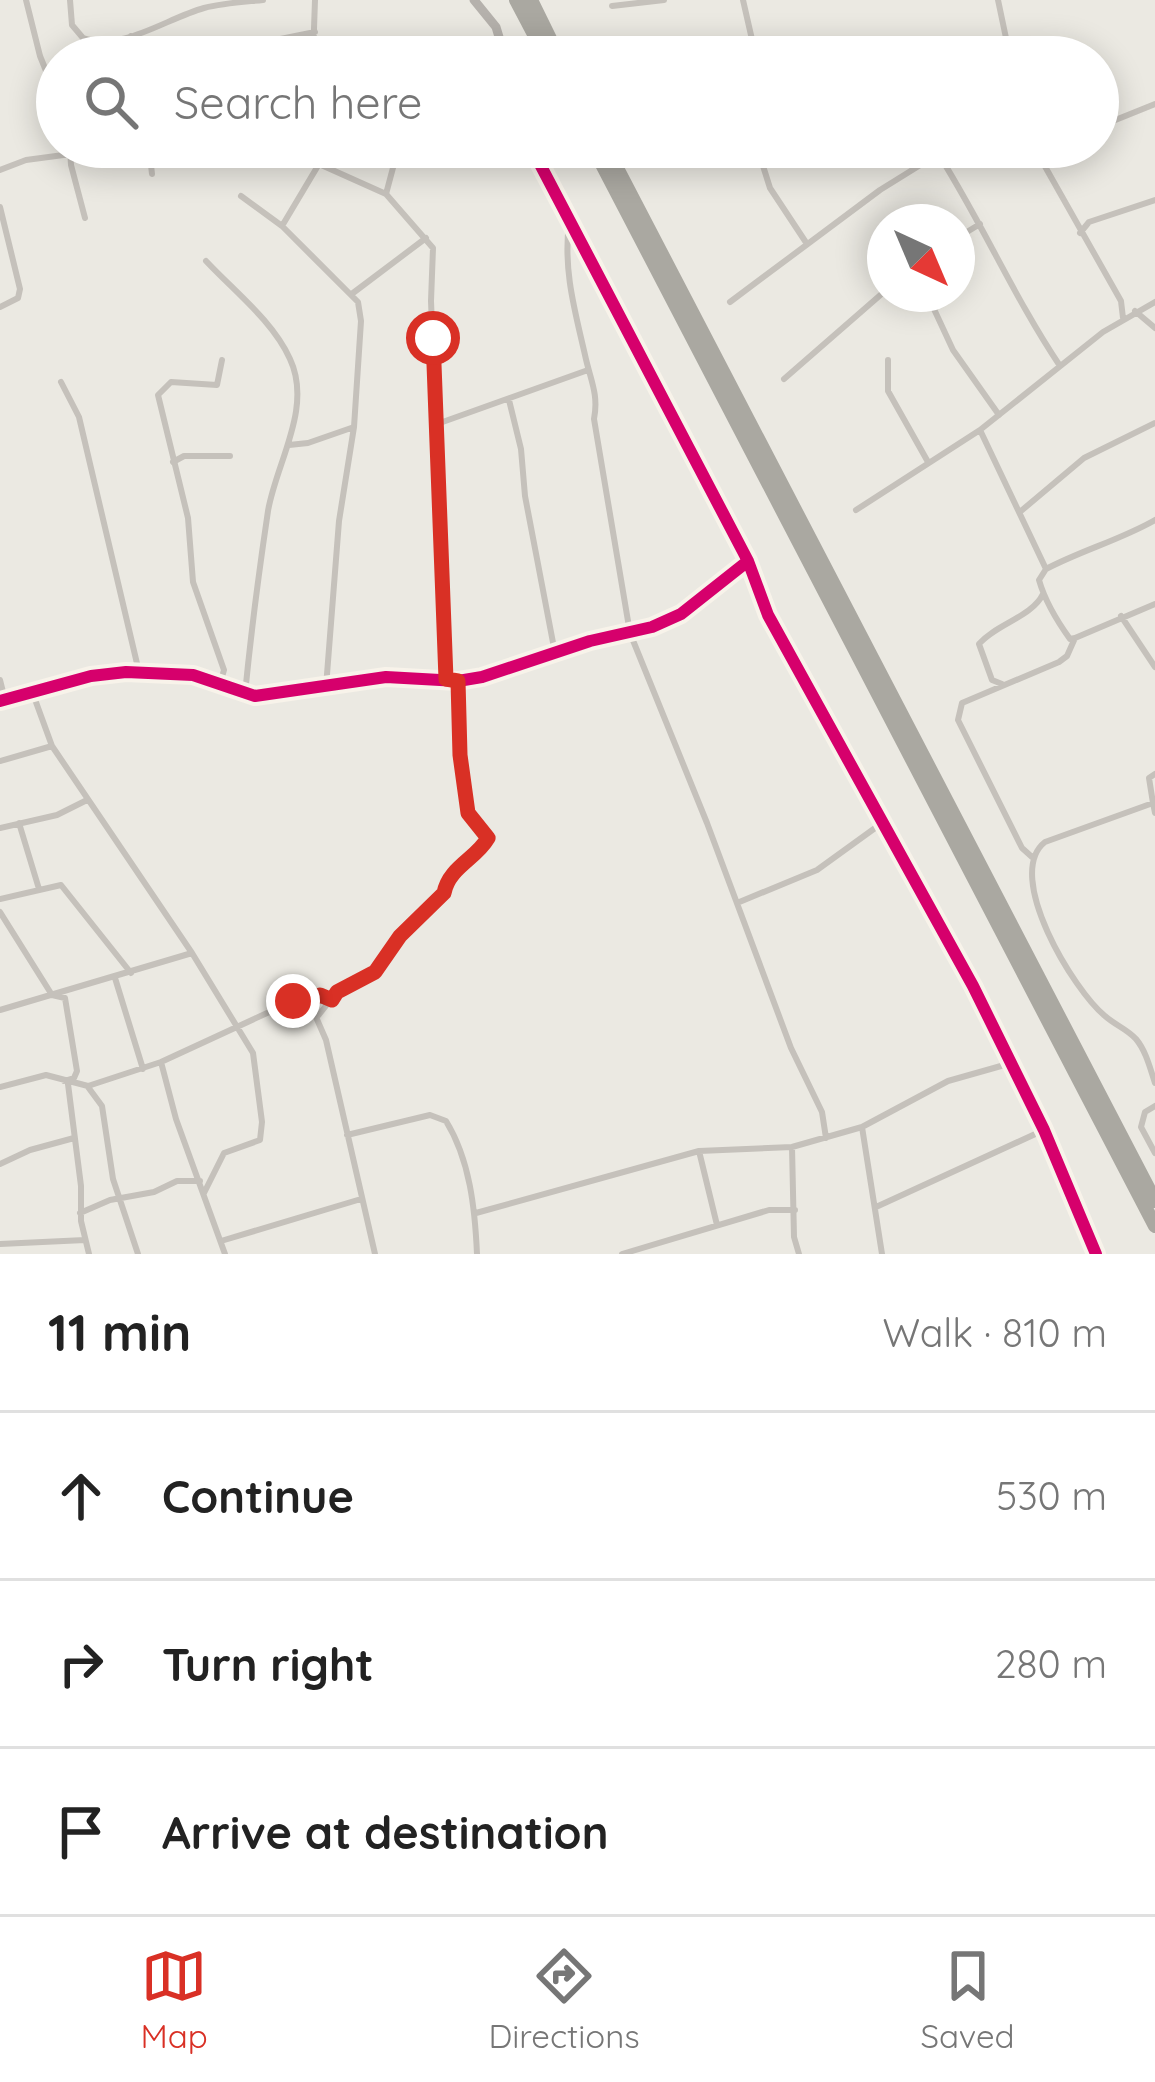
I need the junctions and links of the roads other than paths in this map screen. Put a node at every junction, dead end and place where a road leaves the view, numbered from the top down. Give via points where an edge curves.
1 (26, 0) edge
2 (70, 0) edge
3 (262, 0) edge
4 (315, 0) edge
5 (474, 0) edge
6 (517, 0) edge
7 (531, 0) edge
8 (664, 0) edge
9 (743, 0) edge
10 (998, 0) edge
11 (611, 5) dead end
12 (315, 32) junction
13 (83, 36) edge
14 (131, 36) edge
15 (296, 36) edge
16 (315, 36) edge
17 (499, 36) edge
18 (535, 36) edge
19 (549, 36) edge
20 (751, 36) edge
21 (1006, 36) edge
22 (36, 40) edge
23 (1155, 104) edge
24 (1119, 119) edge
25 (36, 158) edge
26 (74, 168) edge
27 (151, 168) edge
28 (317, 168) edge
29 (328, 168) edge
30 (393, 168) edge
31 (541, 168) edge
32 (604, 168) edge
33 (617, 168) edge
34 (764, 168) edge
35 (912, 168) edge
36 (946, 168) edge
37 (1043, 168) edge
38 (0, 170) edge
39 (152, 175) dead end
40 (386, 194) junction
41 (241, 196) dead end
42 (1155, 200) edge
43 (0, 207) edge
44 (1070, 216) junction
45 (86, 218) dead end
46 (1089, 222) junction
47 (569, 224) junction
48 (980, 224) junction
49 (282, 226) junction
50 (975, 227) edge
51 (1080, 232) junction
52 (426, 238) junction
53 (807, 244) junction
54 (206, 261) dead end
55 (353, 293) junction
56 (1121, 301) junction
57 (730, 302) dead end
58 (1155, 302) edge
59 (0, 307) edge
60 (867, 307) edge
61 (1138, 309) junction
62 (935, 312) edge
63 (1124, 318) junction
64 (1155, 328) edge
65 (221, 360) dead end
66 (888, 360) dead end
67 (1060, 367) junction
68 (588, 370) junction
69 (784, 379) dead end
70 (61, 382) dead end
71 (508, 400) junction
72 (999, 415) junction
73 (1155, 423) edge
74 (437, 424) junction
75 (354, 427) junction
76 (980, 430) junction
77 (290, 445) junction
78 (230, 456) dead end
79 (173, 462) junction
80 (928, 462) junction
81 (856, 510) dead end
82 (1021, 511) junction
83 (1155, 520) edge
84 (748, 561) junction
85 (1046, 569) junction
86 (1043, 594) junction
87 (1155, 604) edge
88 (1121, 616) junction
89 (630, 633) junction
90 (1075, 638) junction
91 (555, 652) junction
92 (1155, 667) edge
93 (139, 672) junction
94 (446, 679) junction
95 (0, 680) edge
96 (458, 681) junction
97 (220, 684) junction
98 (1003, 684) junction
99 (326, 687) junction
100 (33, 694) junction
101 (244, 694) junction
102 (3, 700) edge
103 (52, 746) junction
104 (0, 761) edge
105 (1155, 774) edge
106 (87, 800) junction
107 (1153, 803) edge
108 (1155, 813) edge
109 (19, 823) junction
110 (882, 823) junction
111 (0, 829) edge
112 (1032, 857) junction
113 (39, 889) junction
114 (0, 899) edge
115 (736, 903) junction
116 (0, 912) edge
117 (4, 931) edge
118 (192, 953) junction
119 (131, 974) junction
120 (115, 978) junction
121 (52, 995) junction
122 (332, 1000) junction
123 (309, 1001) junction
124 (0, 1010) edge
125 (317, 1017) junction
126 (237, 1026) junction
127 (161, 1062) junction
128 (1008, 1064) junction
129 (143, 1069) junction
130 (66, 1083) junction
131 (1155, 1083) edge
132 (88, 1086) junction
133 (0, 1087) edge
134 (1155, 1106) edge
135 (862, 1127) junction
136 (1044, 1130) junction
137 (347, 1136) junction
138 (74, 1138) junction
139 (826, 1138) junction
140 (793, 1147) junction
141 (699, 1151) junction
142 (1155, 1153) edge
143 (0, 1164) edge
144 (200, 1181) junction
145 (204, 1193) junction
146 (120, 1197) junction
147 (362, 1198) junction
148 (1155, 1201) edge
149 (876, 1207) junction
150 (795, 1210) junction
151 (80, 1213) junction
152 (476, 1213) junction
153 (717, 1225) junction
154 (1155, 1226) edge
155 (85, 1240) junction
156 (220, 1241) junction
157 (3, 1244) edge
158 (7, 1254) edge
159 (88, 1254) edge
160 (138, 1254) edge
161 (225, 1254) edge
162 (375, 1254) edge
163 (477, 1254) edge
164 (622, 1254) edge
165 (799, 1254) edge
166 (883, 1254) edge
167 (1096, 1254) edge

1 - 22 street
2 - 13 street via 72,25
3 - 14 street via 199,9
4 - 12 street
5 - 17 street
6 - 18 highway
7 - 19 highway
8 - 11 street
9 - 20 street
10 - 21 street
12 - 15 street
12 - 16 street
23 - 24 street
25 - 38 street
26 - 45 street
27 - 39 street
28 - 49 street
29 - 40 street
30 - 40 street
31 - 47 street
32 - 154 highway
33 - 148 highway
34 - 53 street
35 - 53 street
36 - 48 street
37 - 44 street
40 - 52 street
41 - 49 street
42 - 46 street
43 - 59 street via 20,289
44 - 46 street
44 - 51 street
46 - 51 street
47 - 68 street via 565,253
47 - 84 street
48 - 50 street
48 - 67 street
49 - 55 street
51 - 56 street
52 - 55 street
52 - 74 street via 434,256
53 - 57 street
54 - 77 street via 290,357
55 - 75 street via 361,321
56 - 61 street
56 - 63 street
58 - 61 street
60 - 69 street
61 - 63 street
61 - 64 street
62 - 72 street
63 - 67 street
65 - 79 street via 217,385 171,382 161,389
66 - 80 street via 888,391
67 - 72 street
68 - 71 street
68 - 89 street
70 - 93 street via 79,417
71 - 74 street
71 - 91 street
72 - 76 street
73 - 82 street via 1084,458
74 - 94 street
75 - 77 street
75 - 99 street
76 - 80 street
76 - 82 street
77 - 101 street via 269,504
78 - 79 street
79 - 97 street via 193,582 224,670
80 - 81 street
82 - 85 street
83 - 85 street
84 - 89 street via 681,614
84 - 110 street via 768,615
85 - 86 street
86 - 90 street
86 - 98 street via 979,644 992,680
87 - 88 street
88 - 90 street
88 - 92 street
89 - 91 street
89 - 115 street
90 - 98 street via 1059,662
91 - 96 street
93 - 97 street
93 - 100 street
94 - 96 street
94 - 99 street
95 - 102 street
96 - 122 street via 468,813 488,838 375,972
97 - 101 street
98 - 112 street via 962,703 958,720
99 - 101 street
100 - 102 street
100 - 103 street
103 - 104 street
103 - 106 street
105 - 107 street
106 - 109 street
106 - 118 street
107 - 108 street
107 - 112 street via 1046,842
109 - 111 street
109 - 113 street
110 - 115 street via 808,874
110 - 128 street
112 - 131 street via 1039,916 1103,1016 1136,1039
113 - 114 street
113 - 119 street via 64,887
115 - 139 street
116 - 117 street
117 - 121 street
118 - 119 street
118 - 126 street
119 - 120 street
120 - 121 street
120 - 129 street
121 - 124 street
121 - 130 street via 64,998 76,1057
122 - 123 street
122 - 125 street
123 - 125 street
123 - 126 street
125 - 137 street
126 - 127 street
126 - 145 street via 253,1052 260,1140 224,1153
127 - 129 street
127 - 144 street
128 - 135 street via 948,1081
128 - 136 street
129 - 132 street
130 - 132 street
130 - 133 street via 46,1075
130 - 138 street
132 - 146 street via 102,1106
134 - 142 street via 1141,1127
135 - 139 street
135 - 149 street
136 - 149 street
136 - 167 street
137 - 147 street
137 - 152 street via 440,1116 460,1150
138 - 143 street
138 - 151 street
139 - 140 street
140 - 141 street
140 - 150 street
141 - 152 street
141 - 153 street
144 - 145 street
144 - 146 street
145 - 156 street
146 - 151 street
146 - 160 street
147 - 156 street
147 - 162 street
149 - 166 street
150 - 153 street
150 - 165 street
151 - 155 street
152 - 163 street
153 - 164 street
155 - 157 street
155 - 159 street
156 - 161 street
157 - 158 street

